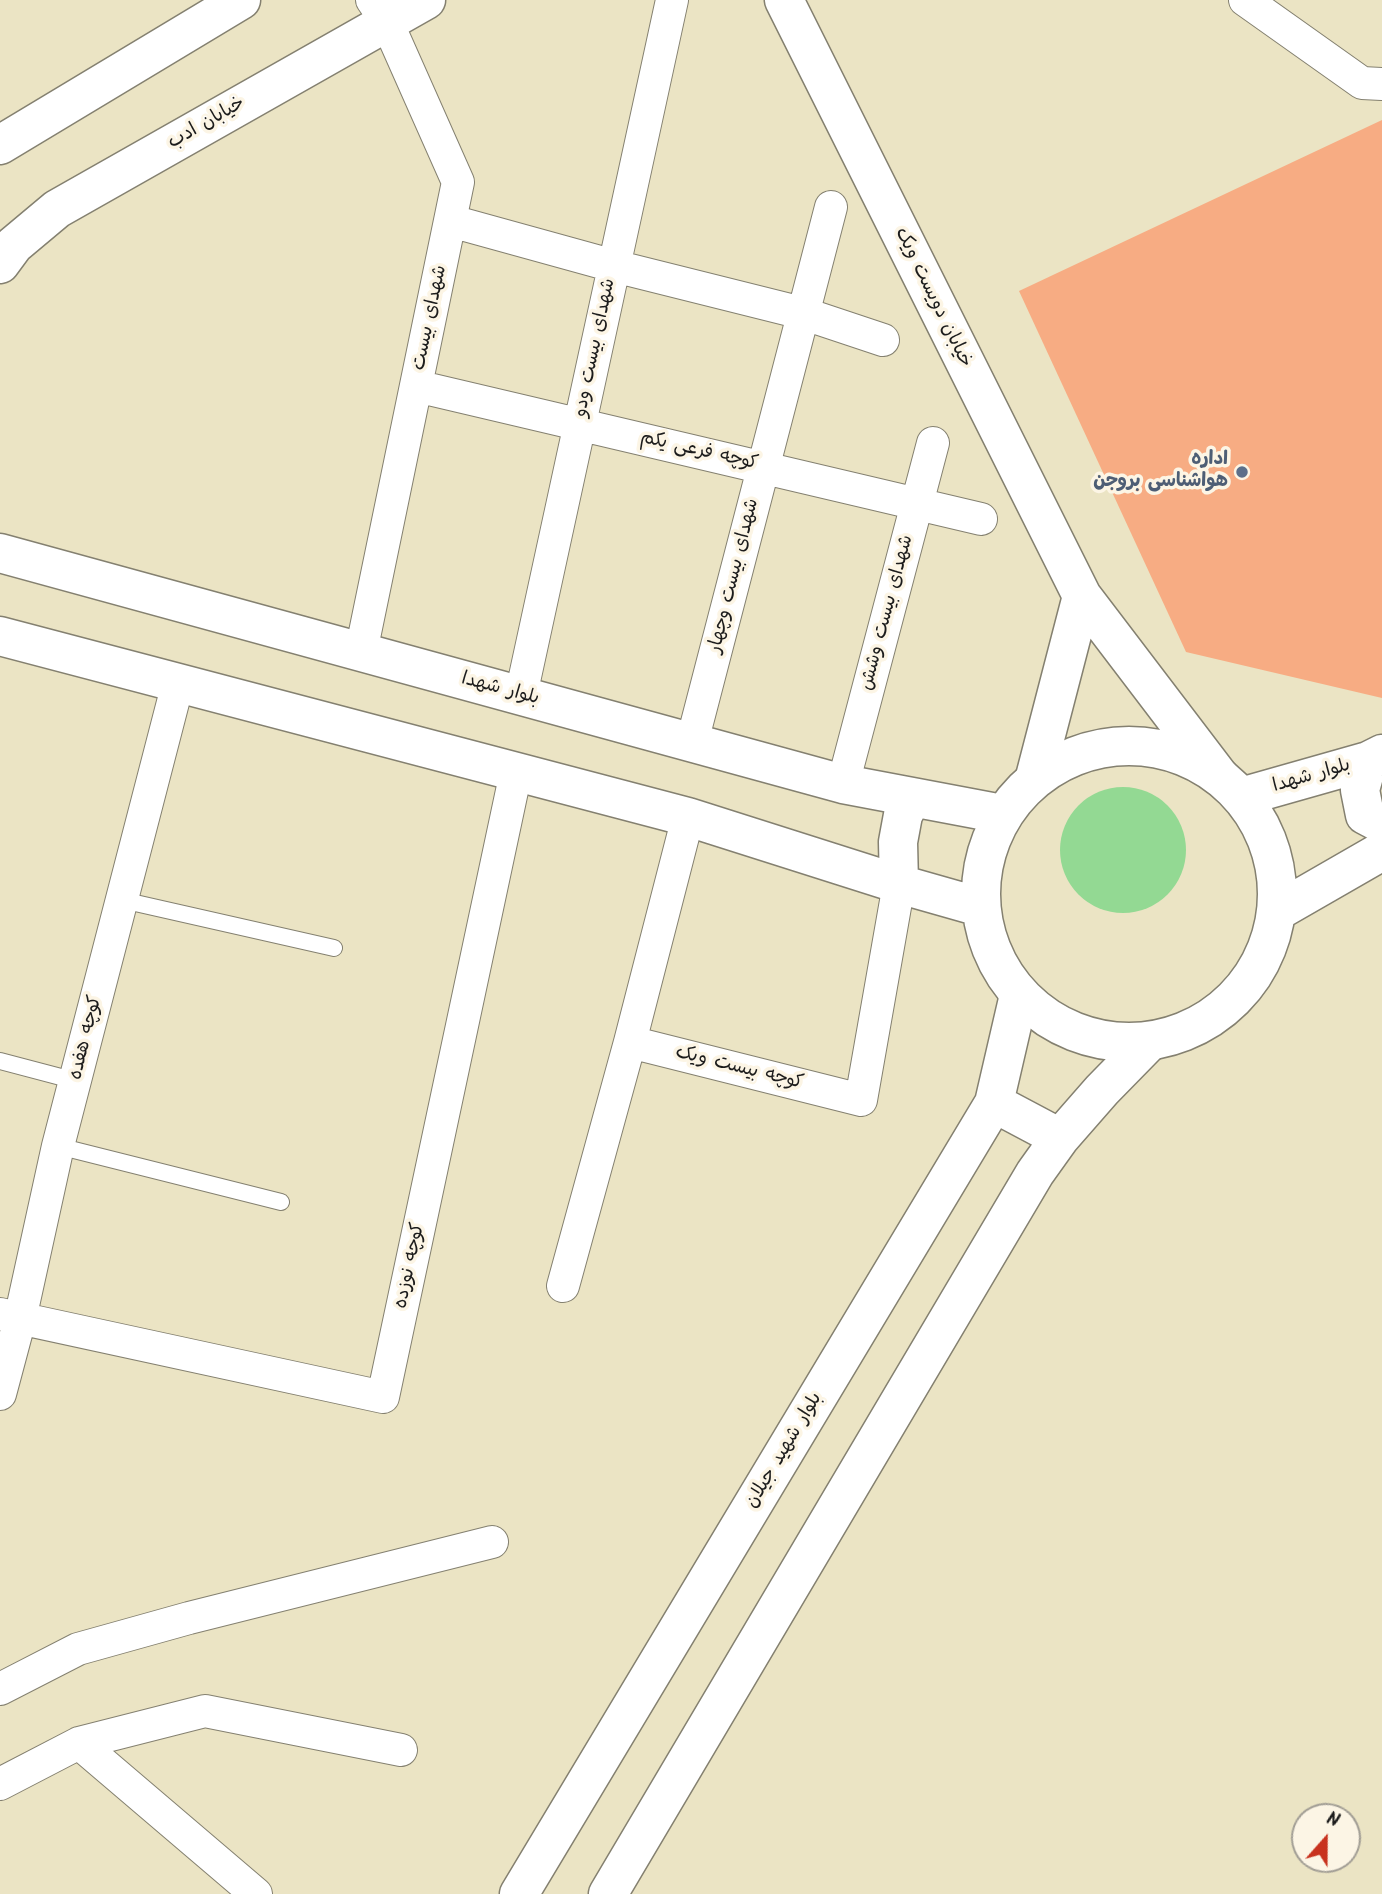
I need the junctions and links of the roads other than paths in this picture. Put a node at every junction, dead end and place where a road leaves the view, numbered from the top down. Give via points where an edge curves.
1 (241, 0) edge
2 (426, 0) edge
3 (672, 0) edge
4 (785, 0) edge
5 (1245, 0) edge
6 (379, 11) edge
7 (1382, 84) edge
8 (0, 145) edge
9 (831, 207) dead end
10 (451, 221) junction
11 (0, 264) edge
12 (614, 266) junction
13 (802, 313) junction
14 (883, 340) dead end
15 (416, 386) junction
16 (579, 424) junction
17 (933, 443) dead end
18 (763, 467) junction
19 (918, 503) junction
20 (981, 519) dead end
21 (0, 553) edge
22 (1082, 596) junction
23 (0, 636) edge
24 (361, 652) junction
25 (178, 682) junction
26 (521, 695) junction
27 (692, 742) junction
28 (1375, 758) edge
29 (516, 772) junction
30 (1035, 777) junction
31 (843, 784) junction
32 (1230, 787) junction
33 (912, 798) junction
34 (1002, 814) junction
35 (688, 817) junction
36 (1382, 824) edge
37 (1382, 851) edge
38 (899, 884) junction
39 (122, 900) junction
40 (980, 907) junction
41 (1276, 912) junction
42 (334, 948) dead end
43 (1019, 995) junction
44 (1150, 1041) junction
45 (630, 1042) junction
46 (0, 1061) edge
47 (76, 1081) junction
48 (994, 1103) junction
49 (1060, 1138) junction
50 (58, 1146) junction
51 (281, 1202) dead end
52 (563, 1286) dead end
53 (10, 1317) edge
54 (0, 1394) edge
55 (492, 1542) dead end
56 (0, 1689) edge
57 (79, 1743) junction
58 (401, 1750) dead end
59 (0, 1784) edge
60 (256, 1894) edge
61 (519, 1894) edge
62 (608, 1894) edge

1 - 8 street
2 - 6 street, خیابان ادب
3 - 12 street, شهدای بیست ودو
4 - 22 street, خیابان دویست ویک
5 - 7 street via 1362,83
6 - 10 street, شهدای بیست via 458,182
6 - 11 street, خیابان ادب via 57,209 14,245
9 - 13 street, شهدای بیست وچهار
10 - 12 street
10 - 15 street, شهدای بیست
12 - 13 street
12 - 16 street, شهدای بیست ودو
13 - 14 street
13 - 18 street, شهدای بیست وچهار
15 - 16 street, کوچه فرعی یکم
15 - 24 street, شهدای بیست
16 - 18 street, کوچه فرعی یکم
16 - 26 street, شهدای بیست ودو
17 - 19 street, شهدای بیست وشش
18 - 19 street, کوچه فرعی یکم
18 - 27 street, شهدای بیست وچهار
19 - 20 street, کوچه فرعی یکم
19 - 31 street, شهدای بیست وشش
21 - 24 street, بلوار شهدا
22 - 30 street
22 - 32 street, خیابان دویست ویک
23 - 25 street
24 - 26 street, بلوار شهدا
25 - 29 street
25 - 39 street, کوچه هفده
26 - 27 street, بلوار شهدا
27 - 31 street, بلوار شهدا
28 - 32 street, بلوار شهدا
28 - 36 street via 1360,790 1365,815
29 - 35 street
29 - 53 street, کوچه نوزده via 383,1397
30 - 32 street via 1078,754 1126,745 1176,753
30 - 34 street
31 - 33 street, بلوار شهدا
32 - 41 street, خیابان دویست ویک via 1259,822 1275,866
33 - 34 street, بلوار شهدا
33 - 38 street via 898,842
34 - 40 street via 983,859
35 - 38 street
35 - 45 street
37 - 41 street
38 - 40 street
38 - 45 street, کوچه بیست ویک via 861,1100
39 - 42 lane
39 - 47 street, کوچه هفده
40 - 43 street via 992,954
41 - 44 street, خیابان دویست ویک via 1263,959 1235,999 1195,1027
43 - 44 street via 1057,1024 1102,1040
43 - 48 street, بلوار شهید جیلان
44 - 49 street
45 - 52 street
46 - 47 lane
47 - 50 street, کوچه هفده
48 - 49 street
48 - 61 street, بلوار شهید جیلان
49 - 62 street
50 - 51 lane
50 - 53 street, کوچه هفده
53 - 54 street, کوچه هفده
55 - 56 street via 78,1649
57 - 58 street via 205,1711
57 - 59 street
57 - 60 street

